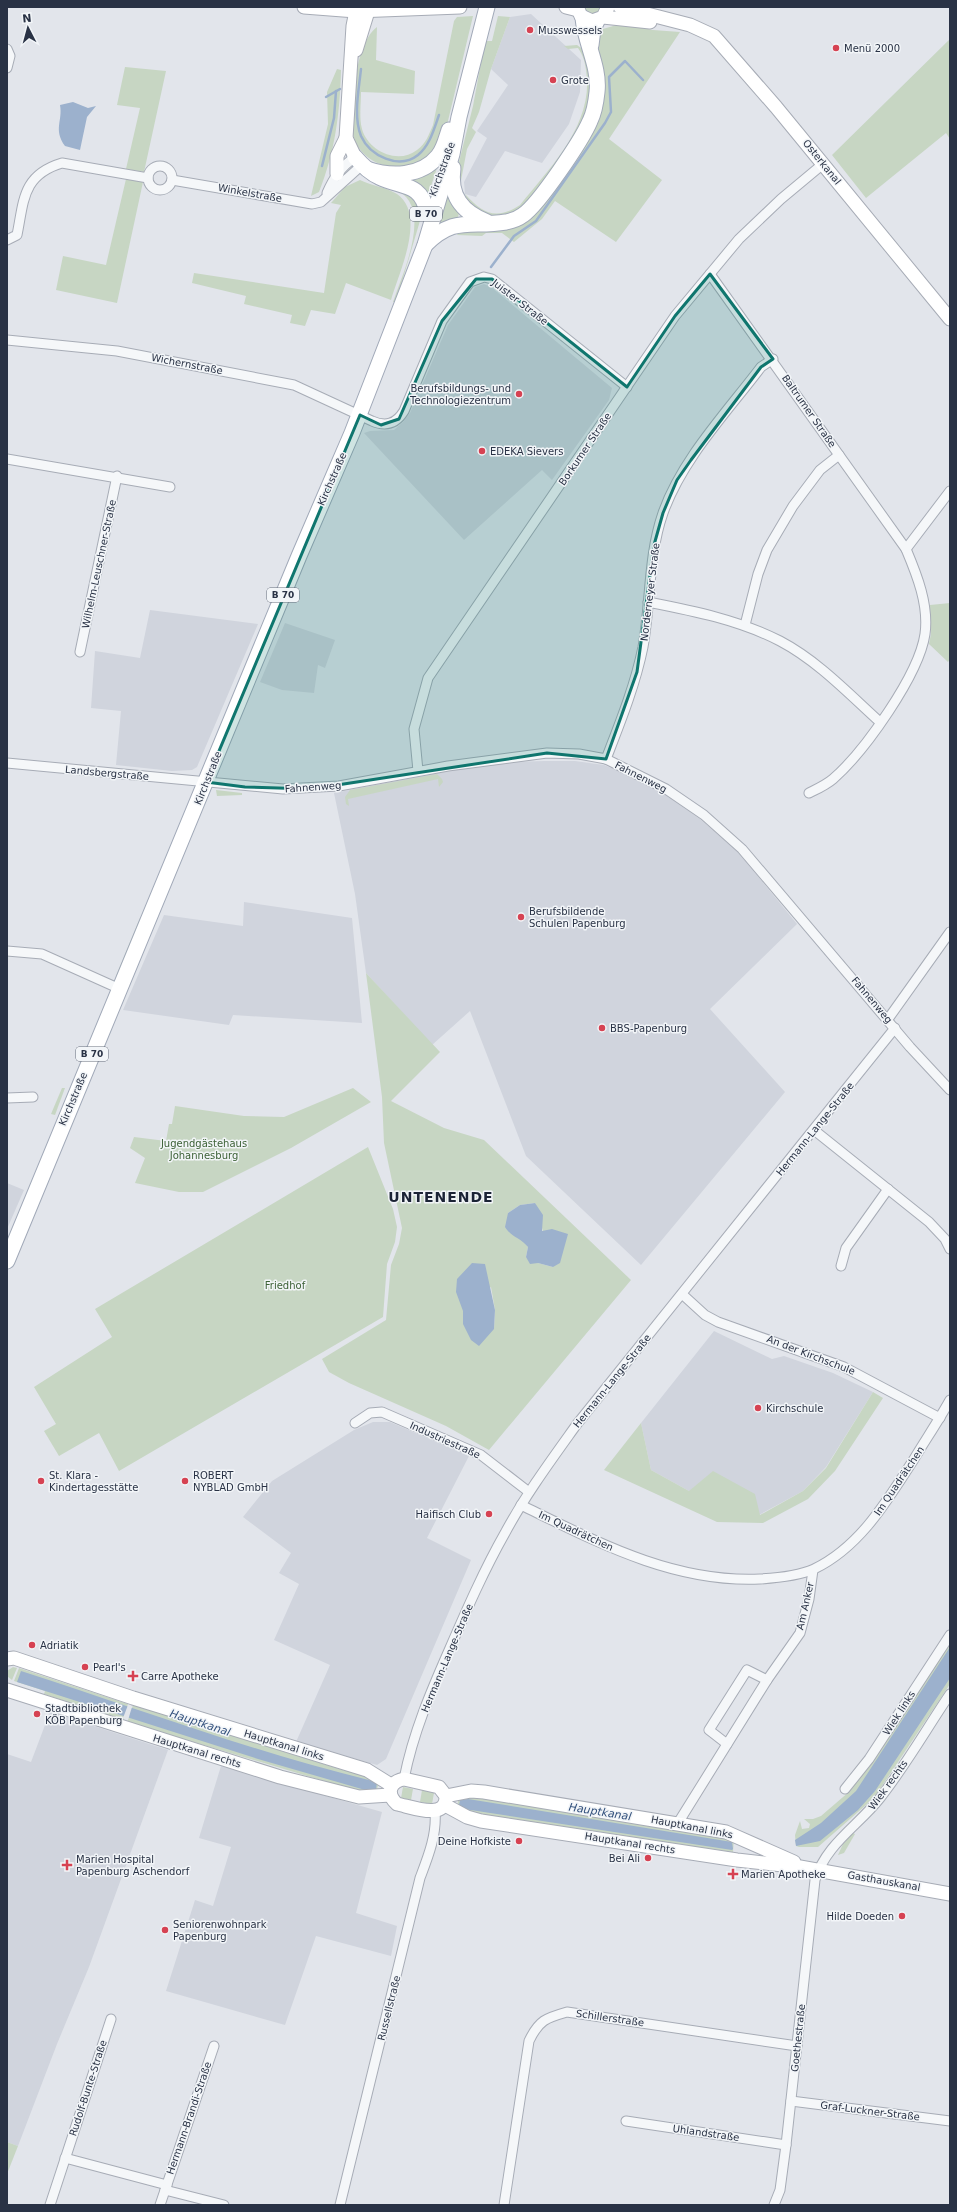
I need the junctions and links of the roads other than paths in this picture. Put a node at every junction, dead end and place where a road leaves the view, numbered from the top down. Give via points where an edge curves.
1 (304, 7) edge
2 (460, 7) edge
3 (487, 7) edge
4 (620, 7) edge
5 (362, 9) edge
6 (587, 12) edge
7 (680, 22) junction
8 (7, 49) edge
9 (7, 68) edge
10 (459, 117) junction
11 (455, 136) junction
12 (346, 138) junction
13 (452, 154) junction
14 (362, 164) junction
15 (823, 164) junction
16 (336, 174) junction
17 (148, 178) junction
18 (172, 180) junction
19 (326, 196) junction
20 (427, 212) junction
21 (488, 223) junction
22 (7, 240) edge
23 (425, 245) junction
24 (710, 274) junction
25 (405, 294) junction
26 (950, 319) edge
27 (7, 340) edge
28 (773, 359) junction
29 (627, 387) junction
30 (360, 415) junction
31 (839, 455) junction
32 (7, 459) edge
33 (118, 476) junction
34 (170, 487) dead end
35 (950, 491) edge
36 (906, 549) junction
37 (648, 602) junction
38 (746, 625) junction
39 (80, 652) dead end
40 (880, 722) junction
41 (606, 760) junction
42 (7, 763) edge
43 (418, 771) junction
44 (206, 782) junction
45 (809, 793) dead end
46 (949, 935) edge
47 (7, 951) edge
48 (120, 989) junction
49 (888, 1019) junction
50 (895, 1028) junction
51 (950, 1090) edge
52 (33, 1096) dead end
53 (7, 1098) edge
54 (814, 1130) junction
55 (888, 1188) junction
56 (947, 1237) edge
57 (950, 1249) edge
58 (7, 1261) edge
59 (841, 1266) dead end
60 (682, 1294) junction
61 (950, 1400) edge
62 (940, 1418) junction
63 (355, 1422) dead end
64 (529, 1492) junction
65 (521, 1505) junction
66 (813, 1570) junction
67 (950, 1635) edge
68 (9, 1659) edge
69 (767, 1680) junction
70 (7, 1690) edge
71 (950, 1694) edge
72 (727, 1744) junction
73 (404, 1779) junction
74 (845, 1789) dead end
75 (391, 1790) junction
76 (442, 1804) junction
77 (678, 1823) junction
78 (748, 1841) junction
79 (737, 1860) junction
80 (818, 1870) junction
81 (950, 1894) edge
82 (111, 2019) dead end
83 (214, 2046) dead end
84 (797, 2046) junction
85 (791, 2101) junction
86 (950, 2121) edge
87 (626, 2122) dead end
88 (786, 2145) junction
89 (65, 2158) junction
90 (166, 2188) junction
91 (51, 2201) edge
92 (160, 2205) edge
93 (224, 2205) edge
94 (340, 2205) edge
95 (504, 2205) edge
96 (774, 2205) edge

1 - 5 street
2 - 5 street
3 - 10 main road, B 70
4 - 7 street, Osterkanal
5 - 12 street via 352,62
6 - 7 street, Osterkanal via 653,22
6 - 21 main road via 598,91 590,121 580,141 533,206 523,216 507,222
7 - 15 street, Osterkanal via 714,36
8 - 9 street via 10,56
10 - 11 main road, B 70
10 - 14 main road via 450,125 443,147 432,162 412,173 381,173
11 - 13 main road, Kirchstraße / B 70
11 - 20 main road, Kirchstraße / B 70
12 - 14 street
12 - 16 street via 337,156
13 - 21 main road via 452,186 456,198 474,217
13 - 23 main road, Kirchstraße / B 70
14 - 16 street via 344,165
14 - 19 street, Winkelstraße
14 - 20 main road via 378,177 415,190 425,201
15 - 24 street, Borkumer Straße via 739,239
15 - 26 street, Osterkanal
16 - 19 street
17 - 18 street via 150,185 161,190 168,187
17 - 18 street via 151,171 161,167 168,170
17 - 22 street via 62,164 54,166 27,186 17,235
18 - 19 street, Winkelstraße via 312,204 321,202
20 - 25 main road, Kirchstraße / B 70
21 - 23 main road via 457,224 435,235
23 - 25 main road, Kirchstraße / B 70
24 - 28 street, Baltrumer Straße
24 - 29 street, Borkumer Straße via 675,316
25 - 30 main road, Kirchstraße / B 70
27 - 30 street, Wichernstraße via 117,351 294,385
28 - 31 street, Baltrumer Straße
28 - 37 street, Norderneyer Straße via 761,367 677,480 663,513 654,545
29 - 30 street, Juister Straße via 492,280 484,277 470,282 442,321 399,419 381,425
29 - 43 street, Borkumer Straße via 428,678 414,729
30 - 44 main road, Kirchstraße / B 70
31 - 36 street, Baltrumer Straße
31 - 38 street via 820,470 793,506 767,550 758,574
32 - 33 street
33 - 34 street
33 - 39 street, Wilhelm-Leuschner-Straße
35 - 36 street
36 - 40 street, Baltrumer Straße via 924,602 925,634 912,672
37 - 38 street
37 - 41 street, Norderneyer Straße via 637,672
38 - 40 street via 781,642 822,669
40 - 45 street, Baltrumer Straße via 862,749 832,780
41 - 43 street, Fahnenweg via 579,754 548,753 504,757
41 - 49 street, Fahnenweg via 666,788 704,815 742,849
42 - 44 street, Landsbergstraße
43 - 44 street, Fahnenweg via 311,789 253,788
44 - 48 main road, Kirchstraße / B 70
46 - 49 street
47 - 48 street via 42,954
48 - 58 main road, Kirchstraße / B 70
49 - 50 street, Fahnenweg
50 - 51 street, Fahnenweg
50 - 54 street, Hermann-Lange-Straße
52 - 53 street
54 - 55 street
54 - 60 street, Hermann-Lange-Straße
55 - 56 street
55 - 59 street via 846,1248
56 - 57 street
60 - 62 street, An der Kirchschule via 705,1315 718,1322 844,1367
60 - 64 street, Hermann-Lange-Straße via 577,1424
61 - 62 street, Im Quadrätchen
62 - 66 street, Im Quadrätchen via 884,1507 859,1535
63 - 64 street, Industriestraße via 370,1413 382,1412 480,1455
64 - 65 street, Hermann-Lange-Straße
65 - 66 street, Im Quadrätchen via 605,1546 684,1573 732,1580 778,1578
65 - 73 street, Hermann-Lange-Straße via 504,1533 467,1609 426,1703 410,1749
66 - 69 street, Am Anker via 809,1599 800,1632
67 - 74 street, Wiek links via 869,1759
68 - 75 street, Hauptkanal links via 367,1770
69 - 72 street, Am Anker
69 - 72 street via 747,1670 709,1730
70 - 75 street, Hauptkanal rechts via 288,1779 359,1797
71 - 80 street, Wiek rechts via 881,1797 834,1845
72 - 77 street, Am Anker
73 - 75 street via 397,1780
73 - 76 street via 439,1787
75 - 76 street, Hauptkanal links via 397,1804
76 - 77 street, Hauptkanal links via 471,1791 484,1792
76 - 79 street, Hauptkanal rechts via 481,1821
76 - 94 street, Russellstraße via 431,1850 420,1878
77 - 78 street, Hauptkanal links via 726,1832
78 - 79 street via 745,1853
78 - 80 street, Hauptkanal links
79 - 80 street, Hauptkanal rechts
80 - 81 street, Gasthauskanal
80 - 84 street, Goethestraße
82 - 89 street, Rudolf-Bunte-Straße
83 - 90 street, Hermann-Brandi-Straße
84 - 85 street, Goethestraße
84 - 95 street, Schillerstraße via 567,2012 545,2018 535,2028 529,2041
85 - 86 street, Graf-Luckner-Straße
85 - 88 street, Goethestraße
87 - 88 street, Uhlandstraße
88 - 96 street, Goethestraße via 780,2190
89 - 90 street
89 - 91 street, Rudolf-Bunte-Straße
90 - 92 street, Hermann-Brandi-Straße
90 - 93 street

